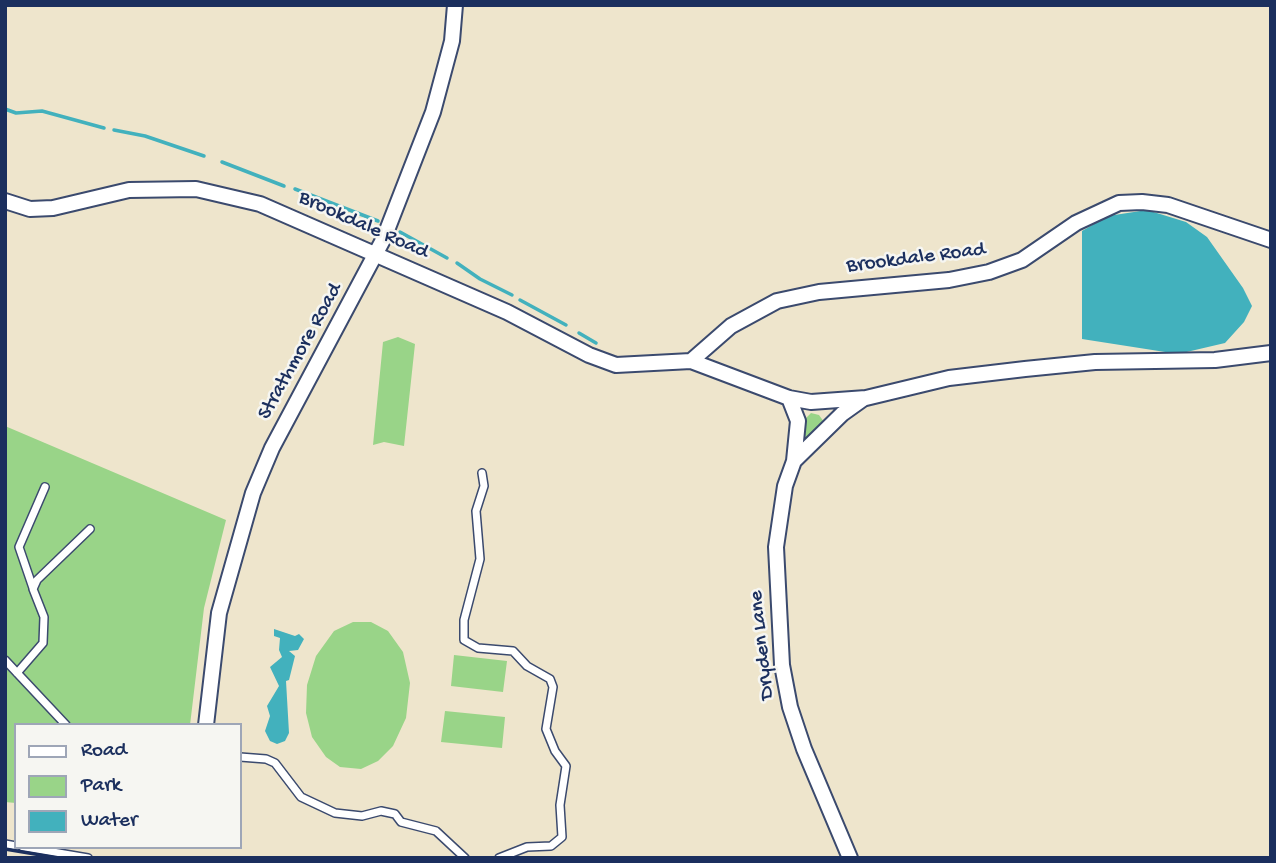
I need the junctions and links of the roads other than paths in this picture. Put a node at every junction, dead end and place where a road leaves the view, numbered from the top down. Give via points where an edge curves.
1 (455, 5) edge
2 (5, 201) edge
3 (1271, 240) edge
4 (377, 256) junction
5 (1271, 353) edge
6 (691, 361) junction
7 (789, 398) junction
8 (866, 398) junction
9 (794, 461) junction
10 (482, 473) dead end
11 (45, 487) dead end
12 (90, 529) dead end
13 (33, 589) junction
14 (5, 660) edge
15 (18, 673) junction
16 (64, 723) edge
17 (206, 723) edge
18 (242, 757) edge
19 (35, 849) edge
20 (88, 858) edge
21 (465, 858) edge
22 (499, 858) edge
23 (850, 858) edge

1 - 4 street, Strathmore Road via 446,67 433,112
2 - 4 street, Brookdale Road via 30,209 53,208 129,190 196,189 260,204
3 - 6 street, Brookdale Road via 1168,205 1119,204 1076,223 1022,260 989,272 777,301 731,326
4 - 6 street, Brookdale Road via 616,365
4 - 17 street, Strathmore Road via 272,448 253,492 219,613
5 - 8 street, Brookdale Road via 999,372 949,378
6 - 7 street, Brookdale Road
7 - 8 street, Brookdale Road via 832,402
7 - 9 street, Dryden Lane via 798,421
8 - 9 street, Dryden Lane via 842,414
9 - 23 street, Dryden Lane via 785,486 776,547 782,665 804,749
10 - 22 lane via 484,486 476,511 480,559 464,620 464,640 478,648 513,651 527,666 550,679 553,687 546,729 566,766 558,843 527,847
11 - 13 lane via 19,547
12 - 13 lane
13 - 15 lane via 44,617 43,643
14 - 15 lane
15 - 16 lane
18 - 21 lane via 275,764 301,797 335,813 362,816 381,811 395,814 401,822 436,831
19 - 20 lane

